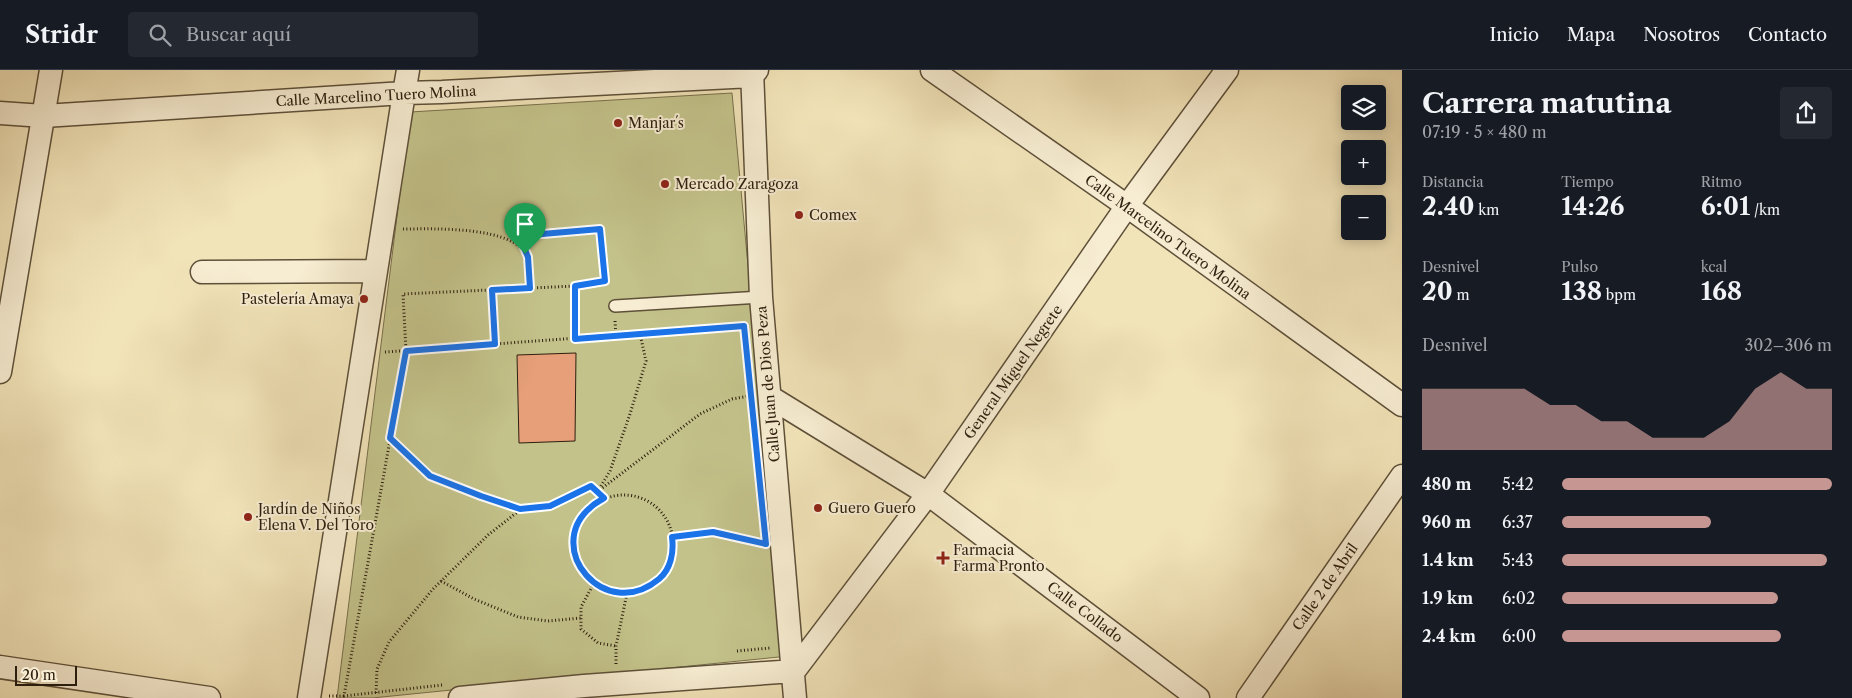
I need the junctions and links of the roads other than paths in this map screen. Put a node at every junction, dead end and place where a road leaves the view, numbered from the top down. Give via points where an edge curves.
1 (51, 70) edge
2 (408, 70) edge
3 (932, 70) edge
4 (1227, 70) edge
5 (754, 72) edge
6 (404, 93) junction
7 (0, 113) edge
8 (44, 116) junction
9 (1127, 206) junction
10 (376, 271) junction
11 (202, 272) dead end
12 (760, 297) junction
13 (615, 306) dead end
14 (0, 372) edge
15 (761, 401) junction
16 (1402, 405) edge
17 (1402, 476) edge
18 (928, 494) junction
19 (0, 667) edge
20 (794, 671) junction
21 (452, 691) edge
22 (592, 692) edge
23 (209, 698) edge
24 (309, 698) edge
25 (796, 698) edge
26 (1198, 698) edge
27 (1248, 698) edge

1 - 8 street
2 - 6 street
3 - 9 street, Calle Marcelino Tuero Molina
4 - 9 street, General Miguel Negrete
5 - 6 street, Calle Marcelino Tuero Molina
5 - 12 street, Calle Juan de Dios Peza
6 - 8 street, Calle Marcelino Tuero Molina
6 - 10 street
7 - 8 street, Calle Marcelino Tuero Molina
8 - 14 street
9 - 16 street, Calle Marcelino Tuero Molina
9 - 18 street, General Miguel Negrete
10 - 11 street
10 - 24 street
12 - 13 lane
12 - 15 street, Calle Juan de Dios Peza
15 - 18 street, Calle Collado
15 - 20 street, Calle Juan de Dios Peza
17 - 27 street, Calle 2 de Abril
18 - 20 street, General Miguel Negrete
18 - 26 street, Calle Collado
19 - 23 street
20 - 22 street
20 - 25 street, Calle Juan de Dios Peza
21 - 22 street

